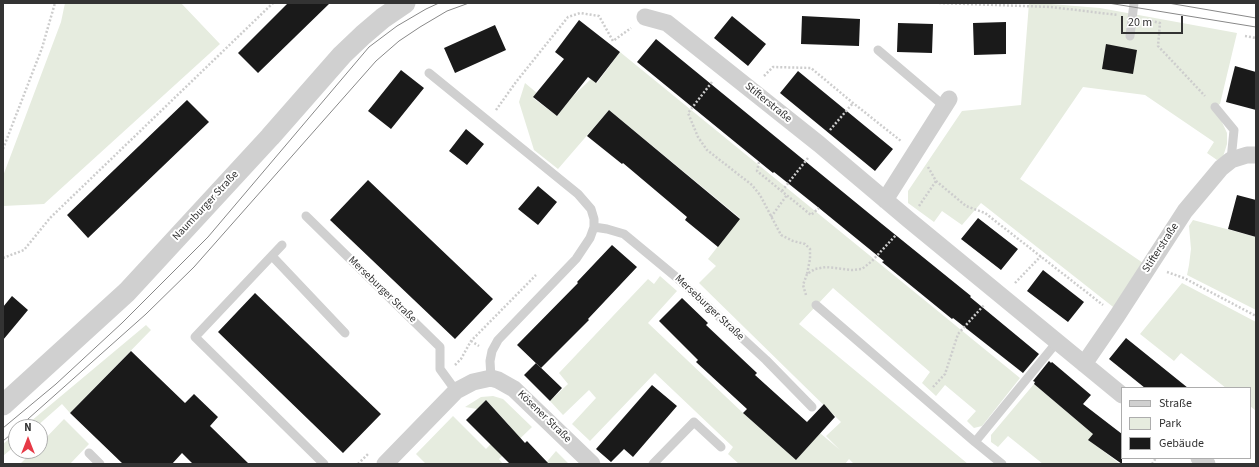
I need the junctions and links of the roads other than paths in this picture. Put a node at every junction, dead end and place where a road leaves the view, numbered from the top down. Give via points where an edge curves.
1 (405, 3) edge
2 (1134, 3) edge
3 (645, 17) road end
4 (1130, 36) dead end
5 (878, 50) dead end
6 (429, 73) dead end
7 (946, 102) joint
8 (1215, 107) road end
9 (1256, 155) edge
10 (1231, 160) junction
11 (885, 200) junction
12 (306, 216) dead end
13 (594, 227) junction
14 (282, 245) dead end
15 (272, 256) junction
16 (816, 305) road end
17 (345, 333) dead end
18 (1057, 342) junction
19 (1084, 364) junction
20 (491, 378) junction
21 (456, 392) junction
22 (1121, 394) edge
23 (3, 405) edge
24 (812, 407) dead end
25 (975, 442) junction
26 (721, 447) dead end
27 (89, 453) dead end
28 (100, 464) edge
29 (324, 464) edge
30 (385, 464) edge
31 (592, 464) edge
32 (653, 464) edge
33 (1002, 464) edge

1 - 23 street, Naumburger Straße via 383,18 342,55 127,292
2 - 4 lane
3 - 11 street, Stifterstraße via 668,22
5 - 7 lane
6 - 13 lane via 578,194 591,209
7 - 11 street
8 - 10 lane via 1234,130
9 - 10 street, Stifterstraße
10 - 19 street, Stifterstraße via 1221,168 1185,211
11 - 18 street, Stifterstraße via 913,215 996,292
12 - 21 lane, Merseburger Straße via 440,346 440,369
13 - 20 lane via 576,259 498,340 490,361
13 - 24 lane, Merseburger Straße via 624,234 766,360
14 - 15 lane
15 - 17 lane
15 - 29 lane via 195,337
16 - 25 lane
18 - 19 street, Stifterstraße
18 - 25 lane
19 - 22 street, Stifterstraße
20 - 21 street via 473,382
20 - 31 street, Kösener Straße via 514,389
21 - 30 street
25 - 33 lane
26 - 32 lane via 694,422
27 - 28 lane

